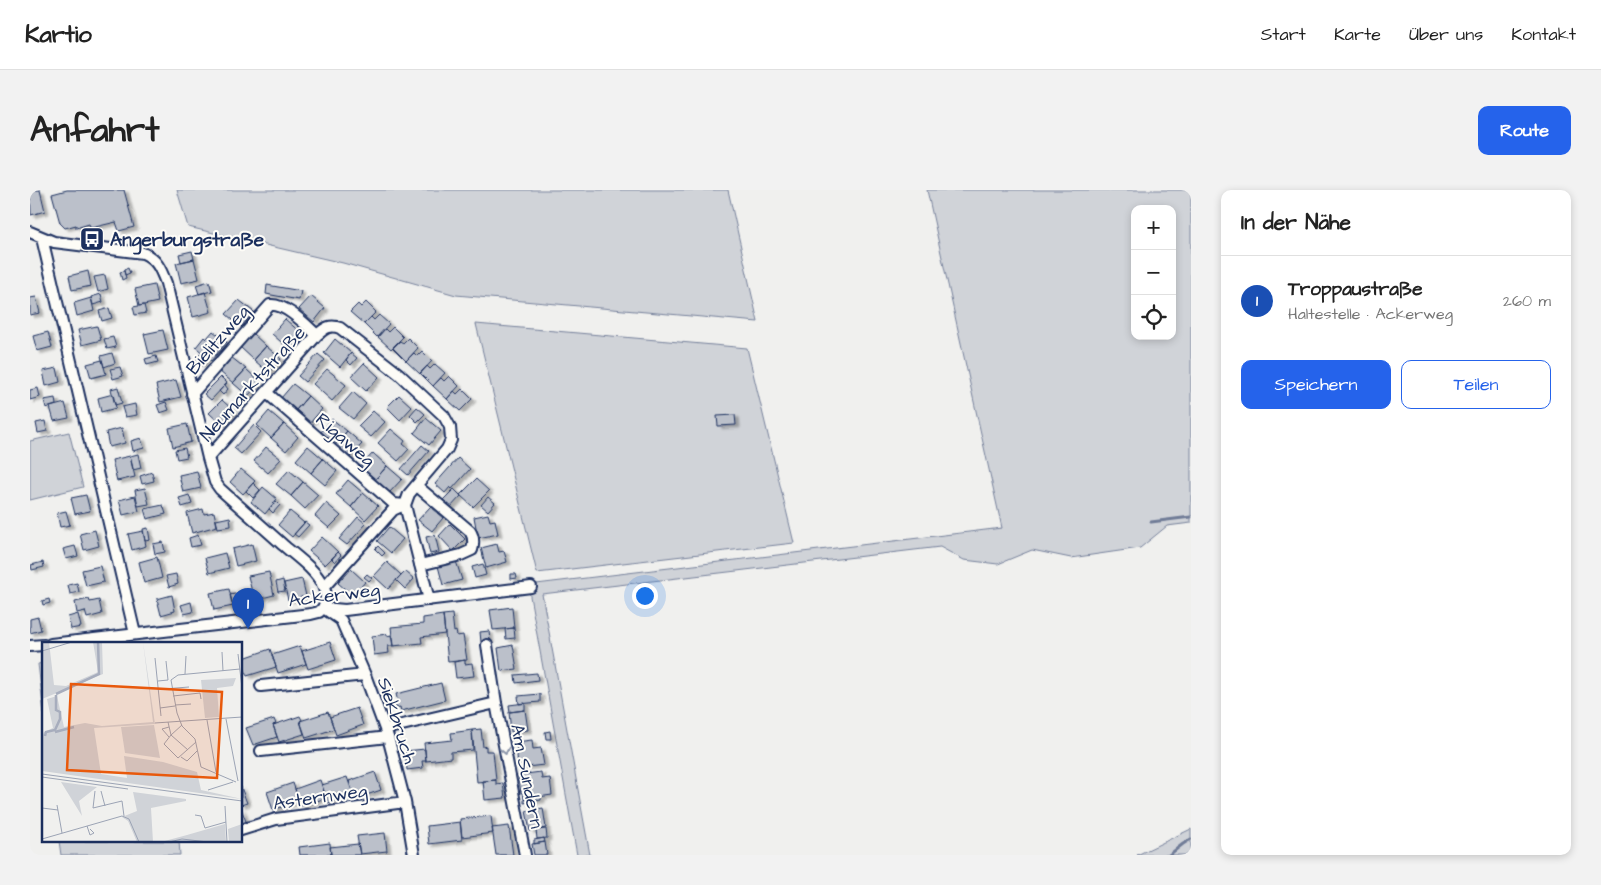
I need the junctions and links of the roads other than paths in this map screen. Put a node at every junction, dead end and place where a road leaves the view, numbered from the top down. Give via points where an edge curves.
1 (30, 232) edge
2 (42, 238) junction
3 (317, 335) junction
4 (267, 393) junction
5 (192, 394) junction
6 (208, 458) junction
7 (417, 486) junction
8 (405, 505) junction
9 (420, 565) junction
10 (324, 586) junction
11 (531, 588) dead end
12 (429, 600) junction
13 (323, 608) junction
14 (135, 634) junction
15 (68, 642) edge
16 (487, 645) dead end
17 (365, 675) junction
18 (261, 686) dead end
19 (496, 703) junction
20 (386, 733) junction
21 (261, 751) dead end
22 (405, 802) junction
23 (242, 830) edge
24 (414, 855) edge
25 (525, 855) edge

1 - 2 street
2 - 5 street via 81,247 143,253 154,260 166,283
2 - 14 street
3 - 4 street, Neumarktstraße
3 - 5 street, Bielitzweg via 294,314 276,304 270,305
3 - 7 street, Neumarktstraße via 327,327 340,328 399,374 444,416 450,427 450,445
4 - 6 street, Neumarktstraße
4 - 8 street, Rigaweg via 394,504
5 - 6 street
6 - 10 street via 220,489 299,559
7 - 8 street, Neumarktstraße
7 - 9 street via 470,531 473,540 472,550 468,553
8 - 9 street
8 - 10 street via 393,510
9 - 12 street
10 - 13 street via 326,601
11 - 12 street, Ackerweg
12 - 13 street, Ackerweg via 345,610
13 - 14 street, Ackerweg via 311,614
13 - 17 street, Siekbruch via 341,620
14 - 15 street, Ackerweg
16 - 19 street, Am Sundern
17 - 18 street
17 - 20 street, Siekbruch
19 - 20 street, Am Sundern
19 -> 25 street, Am Sundern
20 - 21 street, Am Sundern
20 - 22 street, Siekbruch
22 - 23 street, Asternweg via 276,819
22 - 24 street, Siekbruch

